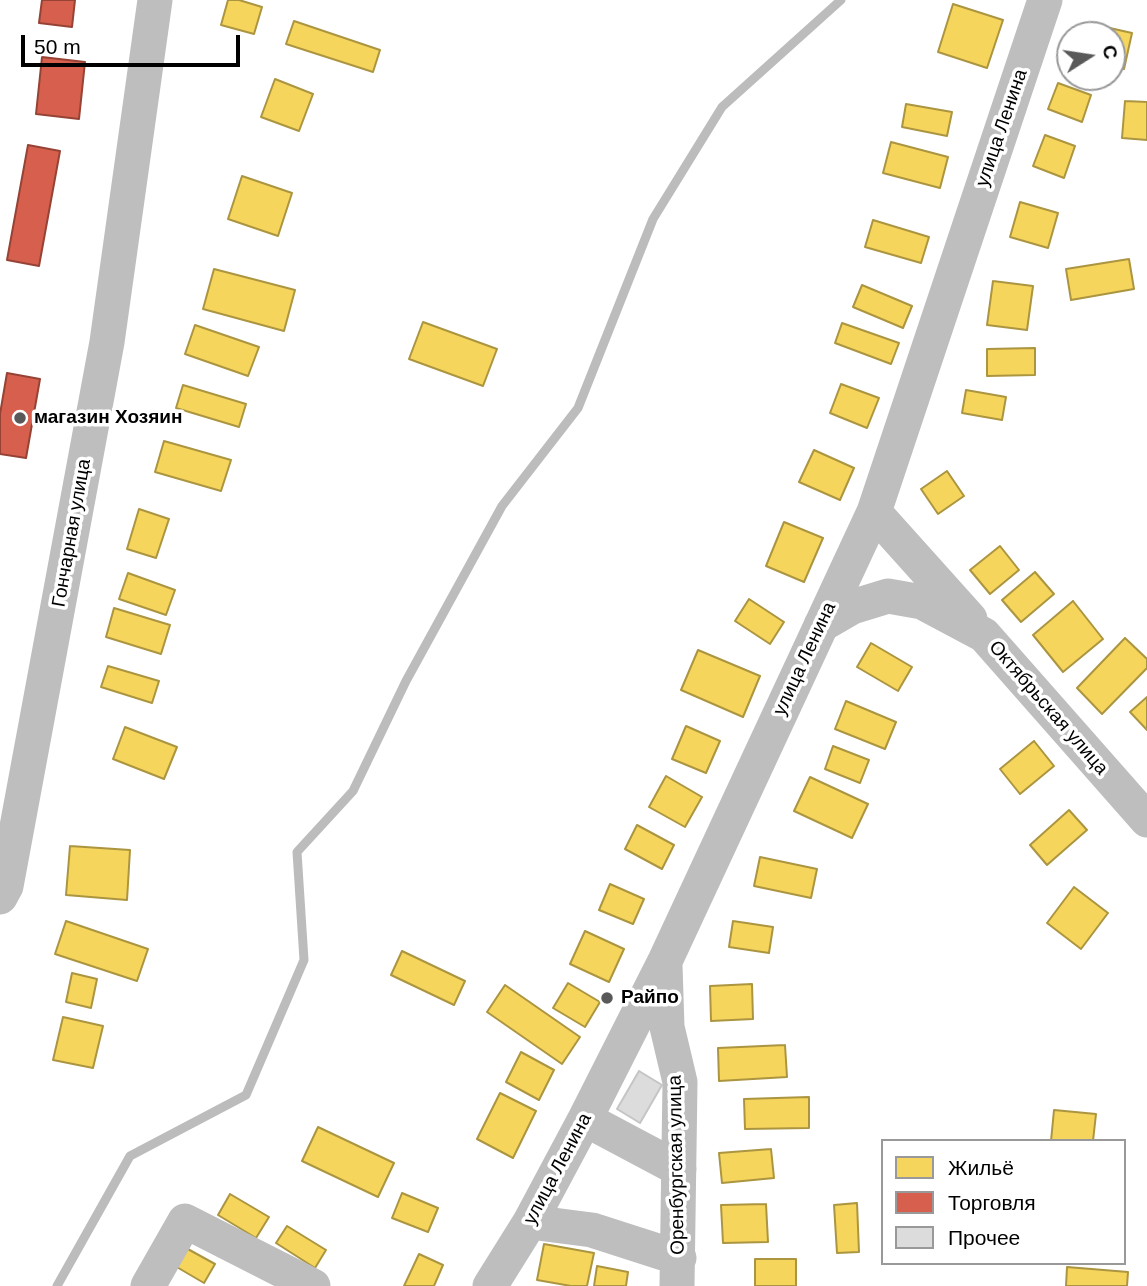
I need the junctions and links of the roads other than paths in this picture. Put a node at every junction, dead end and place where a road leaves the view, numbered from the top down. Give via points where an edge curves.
1 (155, 0) edge
2 (1045, 0) edge
3 (874, 512) junction
4 (821, 625) junction
5 (984, 635) junction
6 (1147, 820) edge
7 (0, 897) edge
8 (665, 961) junction
9 (585, 1119) junction
10 (679, 1169) junction
11 (530, 1222) junction
12 (678, 1272) edge
13 (148, 1286) edge
14 (313, 1286) edge
15 (490, 1286) edge

1 - 7 street, Гончарная улица via 107,342 6,886
2 - 3 street, улица Ленина
3 - 4 street, улица Ленина
3 - 5 street
4 - 5 street, Октябрьская улица via 852,607 888,596 922,602
4 - 8 street, улица Ленина
5 - 6 street, Октябрьская улица
8 - 9 street, улица Ленина
8 - 10 street, Оренбургская улица via 667,1027 680,1082
9 - 10 street
9 - 11 street, улица Ленина
10 - 12 street, Оренбургская улица
11 - 12 street via 592,1230
11 - 15 street, улица Ленина
13 - 14 street via 185,1221

